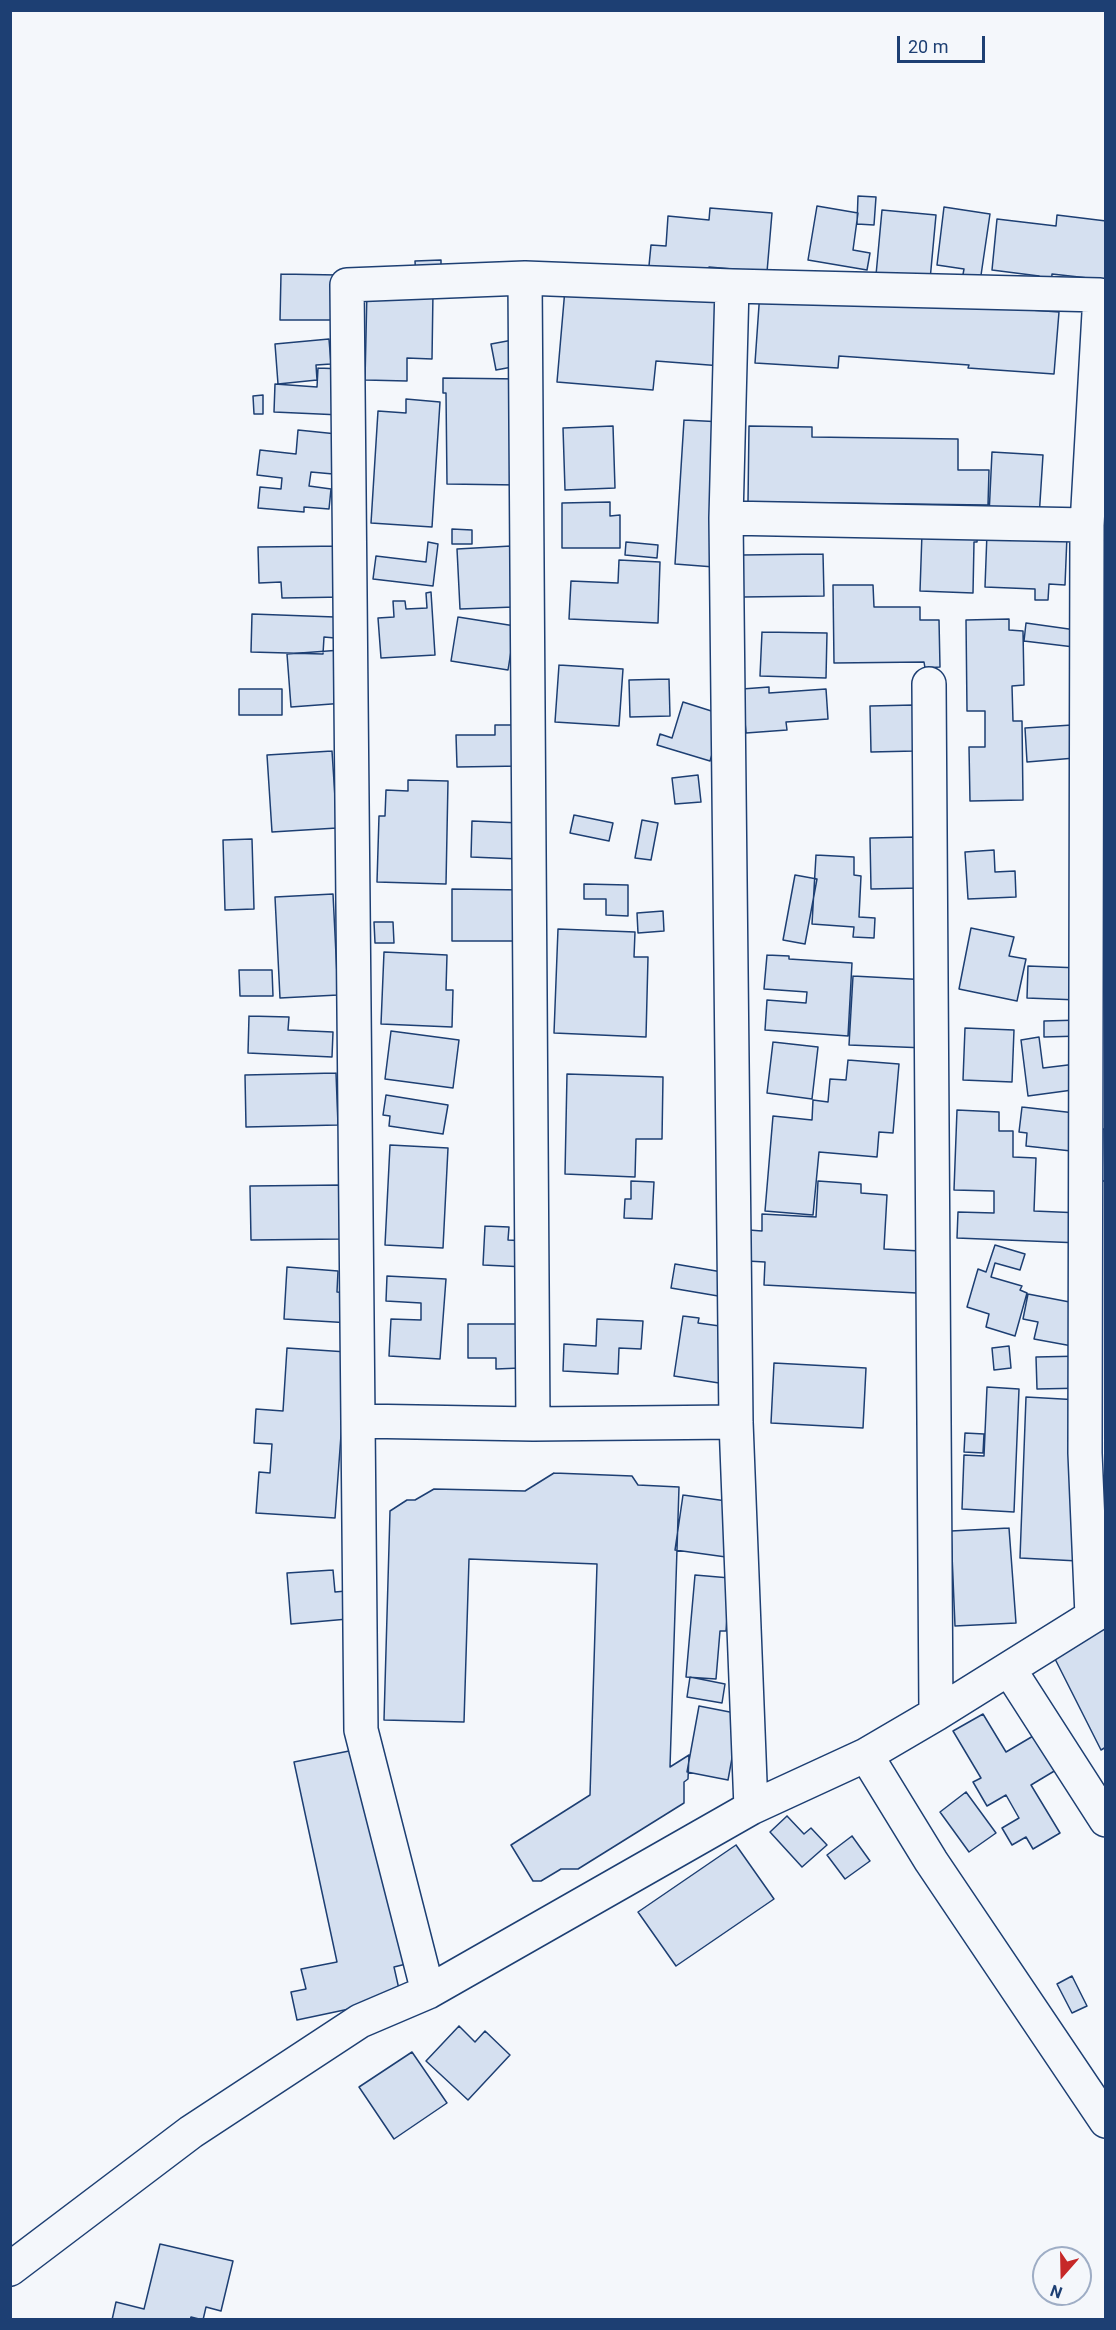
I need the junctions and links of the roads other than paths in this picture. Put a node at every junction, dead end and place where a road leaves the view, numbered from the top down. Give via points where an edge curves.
1 (525, 278) junction
2 (732, 286) junction
3 (726, 518) junction
4 (1087, 525) junction
5 (929, 684) dead end
6 (358, 1421) junction
7 (736, 1422) junction
8 (533, 1424) junction
9 (1099, 1612) edge
10 (1009, 1669) junction
11 (936, 1714) junction
12 (866, 1755) junction
13 (752, 1808) junction
14 (1106, 1820) edge
15 (428, 1992) junction
16 (1106, 2121) edge
17 (10, 2269) edge

1 - 2 street
1 - 6 street via 347,285
1 - 8 street
2 - 3 street
2 - 4 street via 1100,295
3 - 4 street
3 - 7 street
4 - 9 street via 1085,1453
5 - 11 street
6 - 8 street
6 - 15 street via 361,1730
7 - 8 street
7 - 13 street
9 - 10 street
10 - 11 street
10 - 14 street
11 - 12 street
12 - 13 street
12 - 16 street via 931,1861
13 - 15 street
15 - 17 street via 360,2021 191,2132

